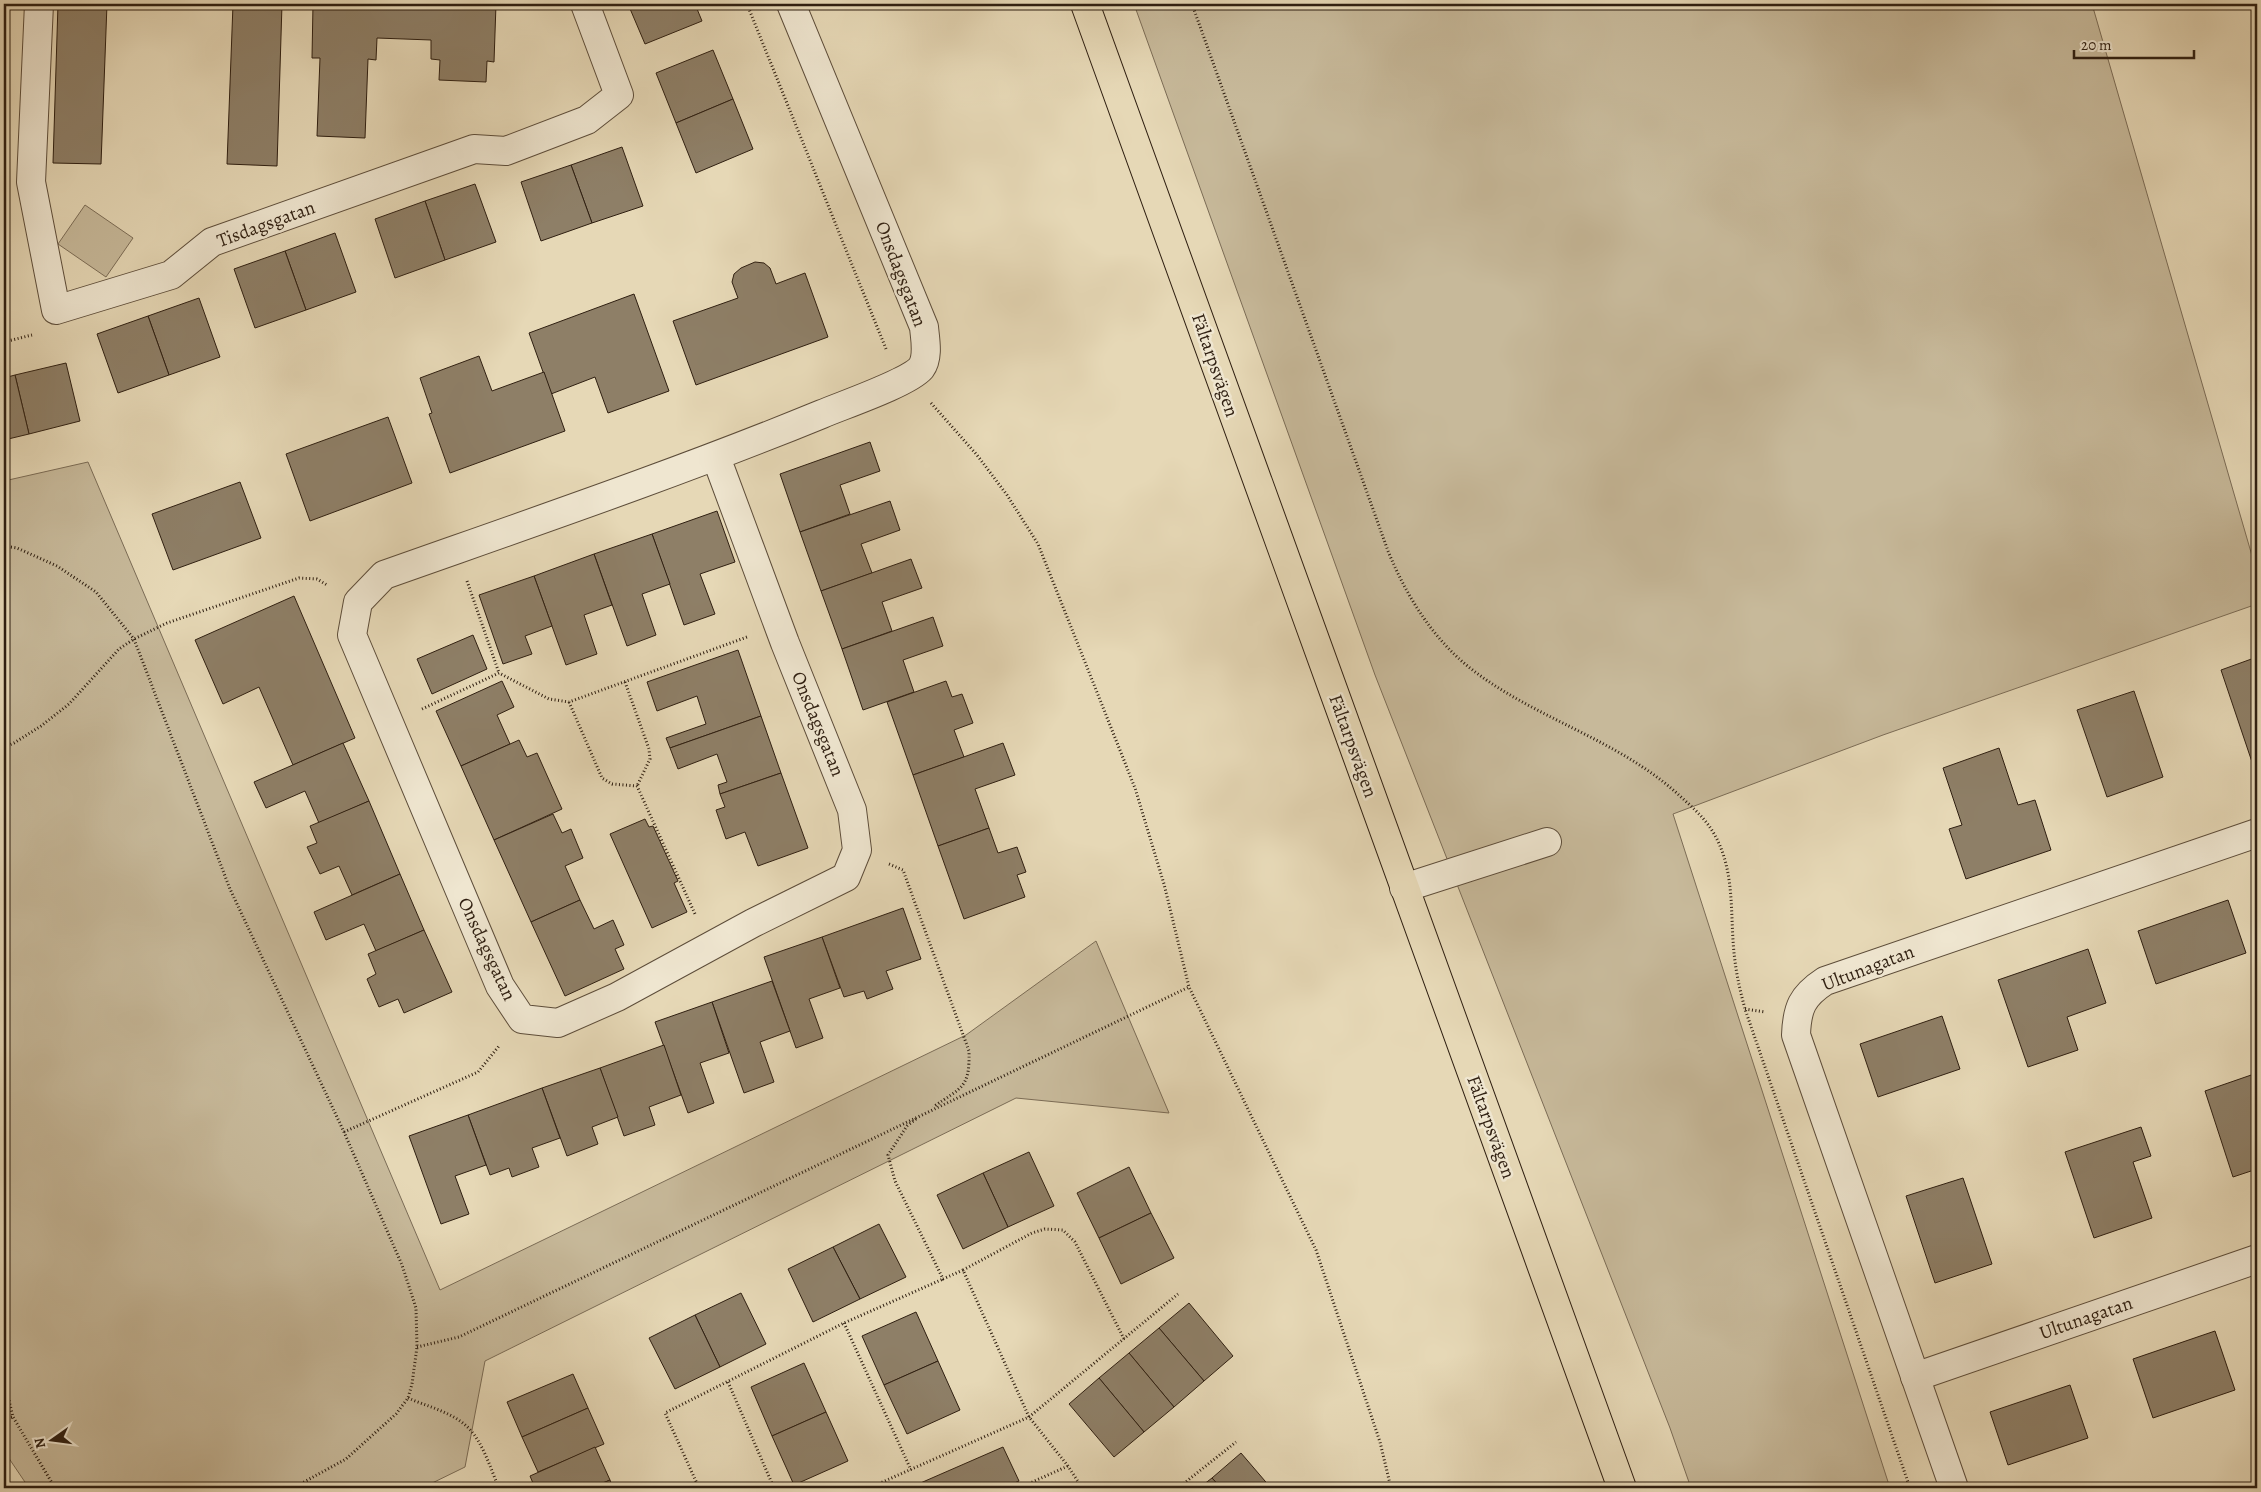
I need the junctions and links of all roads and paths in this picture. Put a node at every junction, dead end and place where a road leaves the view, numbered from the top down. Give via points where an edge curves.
1 (39, 4) edge
2 (585, 4) edge
3 (747, 4) edge
4 (791, 4) edge
5 (1085, 4) edge
6 (1192, 4) edge
7 (908, 377) junction
8 (716, 457) junction
9 (4, 546) edge
10 (456, 550) junction
11 (358, 602) junction
12 (778, 626) junction
13 (134, 639) junction
14 (499, 673) junction
15 (625, 682) junction
16 (569, 702) junction
17 (390, 724) junction
18 (4, 747) edge
19 (637, 786) junction
20 (2257, 833) edge
21 (1546, 842) dead end
22 (857, 850) junction
23 (1404, 888) junction
24 (710, 946) junction
25 (1189, 987) junction
26 (522, 1019) junction
27 (925, 1113) junction
28 (344, 1132) junction
29 (2257, 1259) edge
30 (963, 1270) junction
31 (943, 1279) junction
32 (1178, 1294) dead end
33 (844, 1323) junction
34 (1124, 1339) junction
35 (417, 1347) junction
36 (1915, 1378) junction
37 (4, 1380) edge
38 (728, 1382) junction
39 (408, 1398) junction
40 (13, 1417) junction
41 (1029, 1417) junction
42 (4, 1418) edge
43 (1236, 1442) dead end
44 (1068, 1466) junction
45 (911, 1470) junction
46 (55, 1488) edge
47 (293, 1488) edge
48 (498, 1488) edge
49 (699, 1488) edge
50 (774, 1488) edge
51 (869, 1488) edge
52 (1019, 1488) edge
53 (1082, 1488) edge
54 (1178, 1488) edge
55 (1391, 1488) edge
56 (1622, 1488) edge
57 (1910, 1488) edge
58 (1954, 1488) edge

1 - 2 street, Tisdagsgatan via 31,182 56,310 171,275 212,242 474,149 506,151 588,120 619,95
3 - 7 path via 888,354
4 - 7 street, Onsdagsgatan via 924,327 926,350 922,367
5 - 23 main road, Fältarpsvägen
6 - 57 path via 1388,551 1410,599 1469,667 1510,694 1638,762 1701,814 1714,833 1729,881 1735,961 1745,1010
7 - 8 street, Onsdagsgatan
7 - 25 path via 1001,487 1038,544 1135,788 1164,884
8 - 10 street, Onsdagsgatan
8 - 12 street, Onsdagsgatan
9 - 13 path via 17,548 57,566 96,592
10 - 11 street, Onsdagsgatan via 384,575
10 - 14 path
11 - 13 path via 317,579 299,578 167,623
11 - 17 street, Onsdagsgatan via 352,635
12 - 15 path
12 - 22 street, Onsdagsgatan via 852,810
13 - 18 path via 120,649 69,704 41,726
13 - 28 path via 230,889
14 - 16 path via 549,699
14 - 17 path
15 - 16 path
15 - 19 path via 650,759
16 - 19 path via 602,778 612,784
17 - 26 street, Onsdagsgatan via 500,986
19 - 24 path
20 - 36 street, Ultunagatan via 1825,981 1803,1000 1796,1016 1796,1035
21 - 23 street
22 - 24 street, Onsdagsgatan via 846,877
22 - 27 path via 903,870 969,1051 970,1072 964,1086
23 - 56 main road, Fältarpsvägen
24 - 26 street, Onsdagsgatan via 618,997 558,1023
25 - 27 path
25 - 55 path via 1316,1250 1380,1442
26 - 28 path via 478,1072
27 - 31 path via 907,1126 888,1155 895,1181
27 - 35 path via 459,1337
28 - 35 path via 402,1265 416,1308
29 - 36 street, Ultunagatan
30 - 31 path
30 - 34 path via 1032,1233 1044,1229 1063,1230 1075,1242
30 - 41 path
31 - 33 path
32 - 34 path
33 - 38 path
33 - 45 path
34 - 41 path
35 - 39 path
36 - 58 street, Ultunagatan
37 - 40 path
38 - 49 path via 665,1413
38 - 50 path
39 - 47 path via 396,1414 346,1459
39 - 48 path via 453,1416 466,1425 479,1443
40 - 42 path
40 - 46 path
41 - 44 path
41 - 45 path
43 - 54 path
44 - 52 path
44 - 53 path
45 - 51 path

